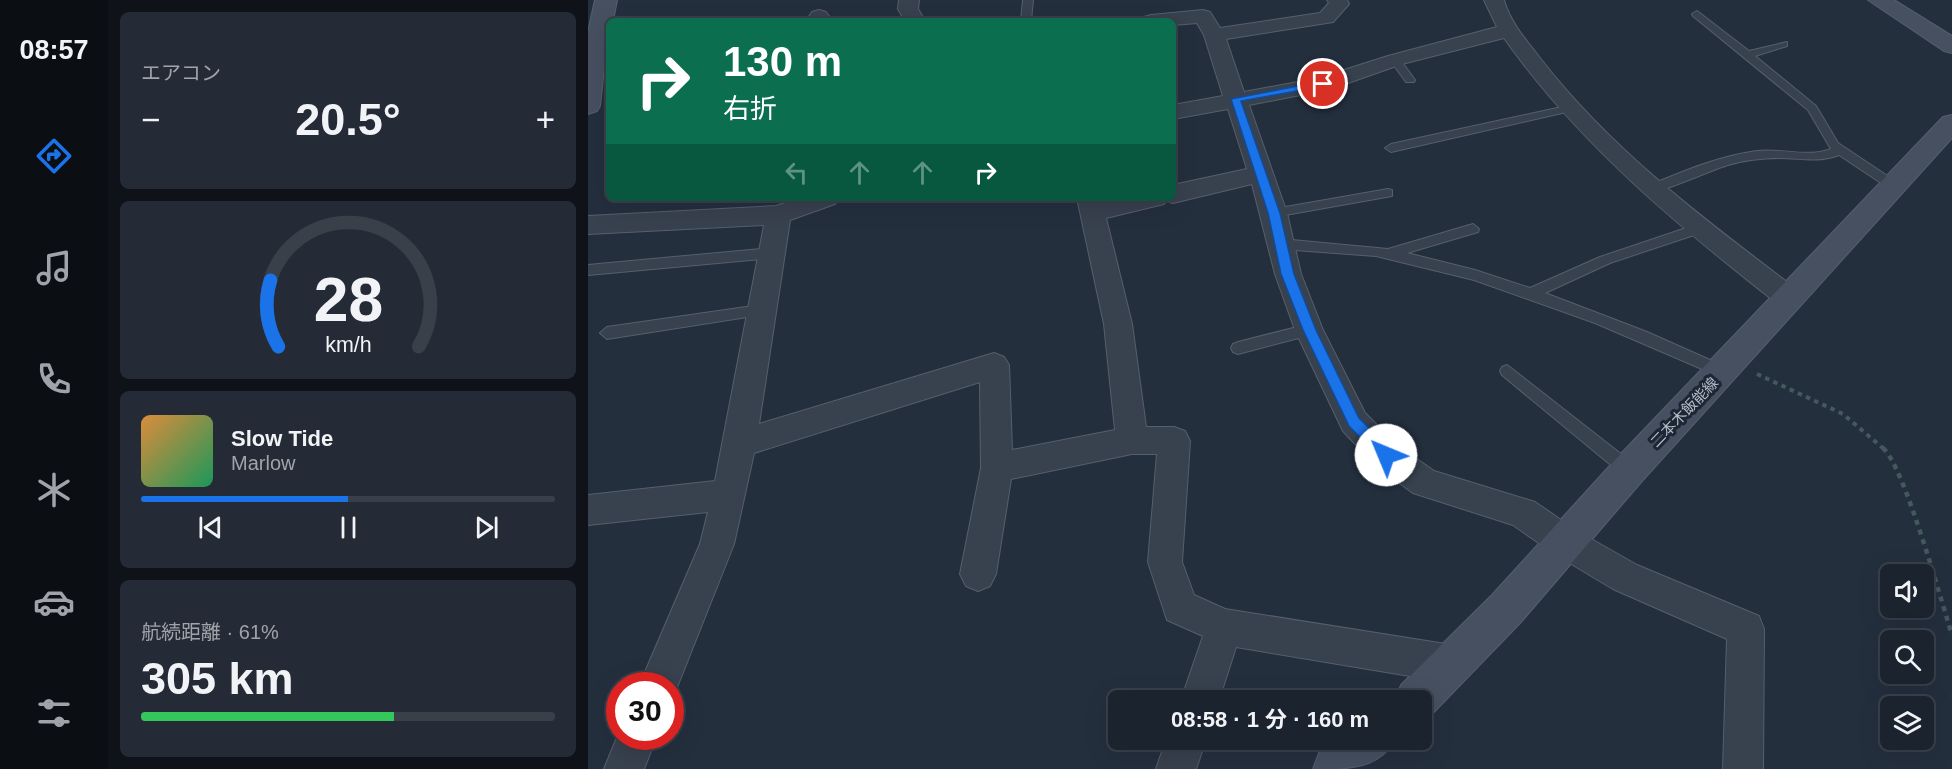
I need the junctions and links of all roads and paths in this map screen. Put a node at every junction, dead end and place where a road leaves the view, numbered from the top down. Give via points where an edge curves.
1 (606, 0) edge
2 (909, 0) edge
3 (1028, 0) edge
4 (1337, 0) edge
5 (1494, 0) edge
6 (1879, 0) edge
7 (1697, 14) dead end
8 (913, 18) edge
9 (1026, 18) edge
10 (1176, 19) edge
11 (1509, 30) junction
12 (1214, 36) junction
13 (592, 43) edge
14 (1783, 44) dead end
15 (1952, 46) edge
16 (1748, 55) junction
17 (1395, 60) junction
18 (1410, 80) dead end
19 (1236, 99) junction
20 (588, 106) edge
21 (1571, 108) junction
22 (1176, 111) edge
23 (1952, 123) edge
24 (1391, 148) dead end
25 (1840, 150) junction
26 (1261, 174) junction
27 (1894, 186) junction
28 (1654, 188) junction
29 (1176, 193) edge
30 (1388, 193) dead end
31 (817, 201) edge
32 (1127, 201) edge
33 (1090, 205) edge
34 (1274, 213) junction
35 (777, 215) junction
36 (588, 225) edge
37 (1701, 228) junction
38 (1473, 229) dead end
39 (1281, 244) junction
40 (771, 253) junction
41 (1388, 254) junction
42 (588, 270) edge
43 (1532, 293) junction
44 (1789, 298) junction
45 (760, 310) junction
46 (1310, 330) junction
47 (607, 333) dead end
48 (1238, 348) dead end
49 (1507, 371) dead end
50 (1723, 372) junction
51 (1132, 440) junction
52 (740, 444) junction
53 (996, 468) junction
54 (1629, 470) junction
55 (728, 495) junction
56 (588, 510) edge
57 (1565, 542) junction
58 (978, 574) dead end
59 (1224, 627) junction
60 (1952, 635) edge
61 (1452, 664) junction
62 (664, 672) edge
63 (1203, 690) edge
64 (1426, 690) edge
65 (631, 750) edge
66 (1183, 750) edge
67 (1360, 750) edge
68 (624, 769) edge
69 (1176, 769) edge
70 (1335, 769) edge
71 (1743, 769) edge

1 - 13 main road
2 - 8 street via 908,9
3 - 9 lane
4 - 12 street via 1339,4 1326,18
5 - 11 street
6 - 15 main road
7 - 16 lane
10 - 12 street via 1203,16
11 - 17 street
11 - 21 street
12 - 19 street
13 - 20 main road
14 - 16 lane
16 - 25 lane via 1812,108
17 - 18 lane
17 - 19 street via 1323,84
19 - 22 street
19 - 26 street
21 - 24 lane
21 - 28 street
23 - 27 main road, 二本木飯能線
25 - 27 lane
25 - 28 lane via 1821,159 1773,154 1716,163
26 - 29 street
26 - 34 street
27 - 44 main road, 二本木飯能線
28 - 37 street
30 - 34 lane
31 - 35 street
32 - 33 street
33 - 51 street via 1118,324
34 - 39 street
35 - 36 street
35 - 40 street
37 - 43 lane via 1605,260
37 - 44 street
38 - 41 lane
39 - 41 lane
39 - 46 street
40 - 42 lane
40 - 45 street
41 - 43 lane
43 - 50 lane
44 - 50 main road, 二本木飯能線
45 - 47 lane
45 - 52 street
46 - 48 lane
46 - 57 street via 1354,422 1386,455 1425,483 1523,513
49 - 54 lane
50 - 54 main road, 二本木飯能線
50 - 60 path via 1748,369 1843,414 1891,455
51 - 53 street
51 - 59 street via 1174,441 1165,562 1180,607
52 - 53 street via 994,365
52 - 55 street
53 - 58 street
54 - 57 main road, 二本木飯能線
55 - 56 street
55 - 62 street via 717,544
57 - 61 main road, 二本木飯能線
57 - 71 street via 1625,577 1746,629
59 - 61 street
59 - 63 street
61 - 64 main road, 二本木飯能線
65 - 68 street
66 - 69 street
67 - 70 main road

